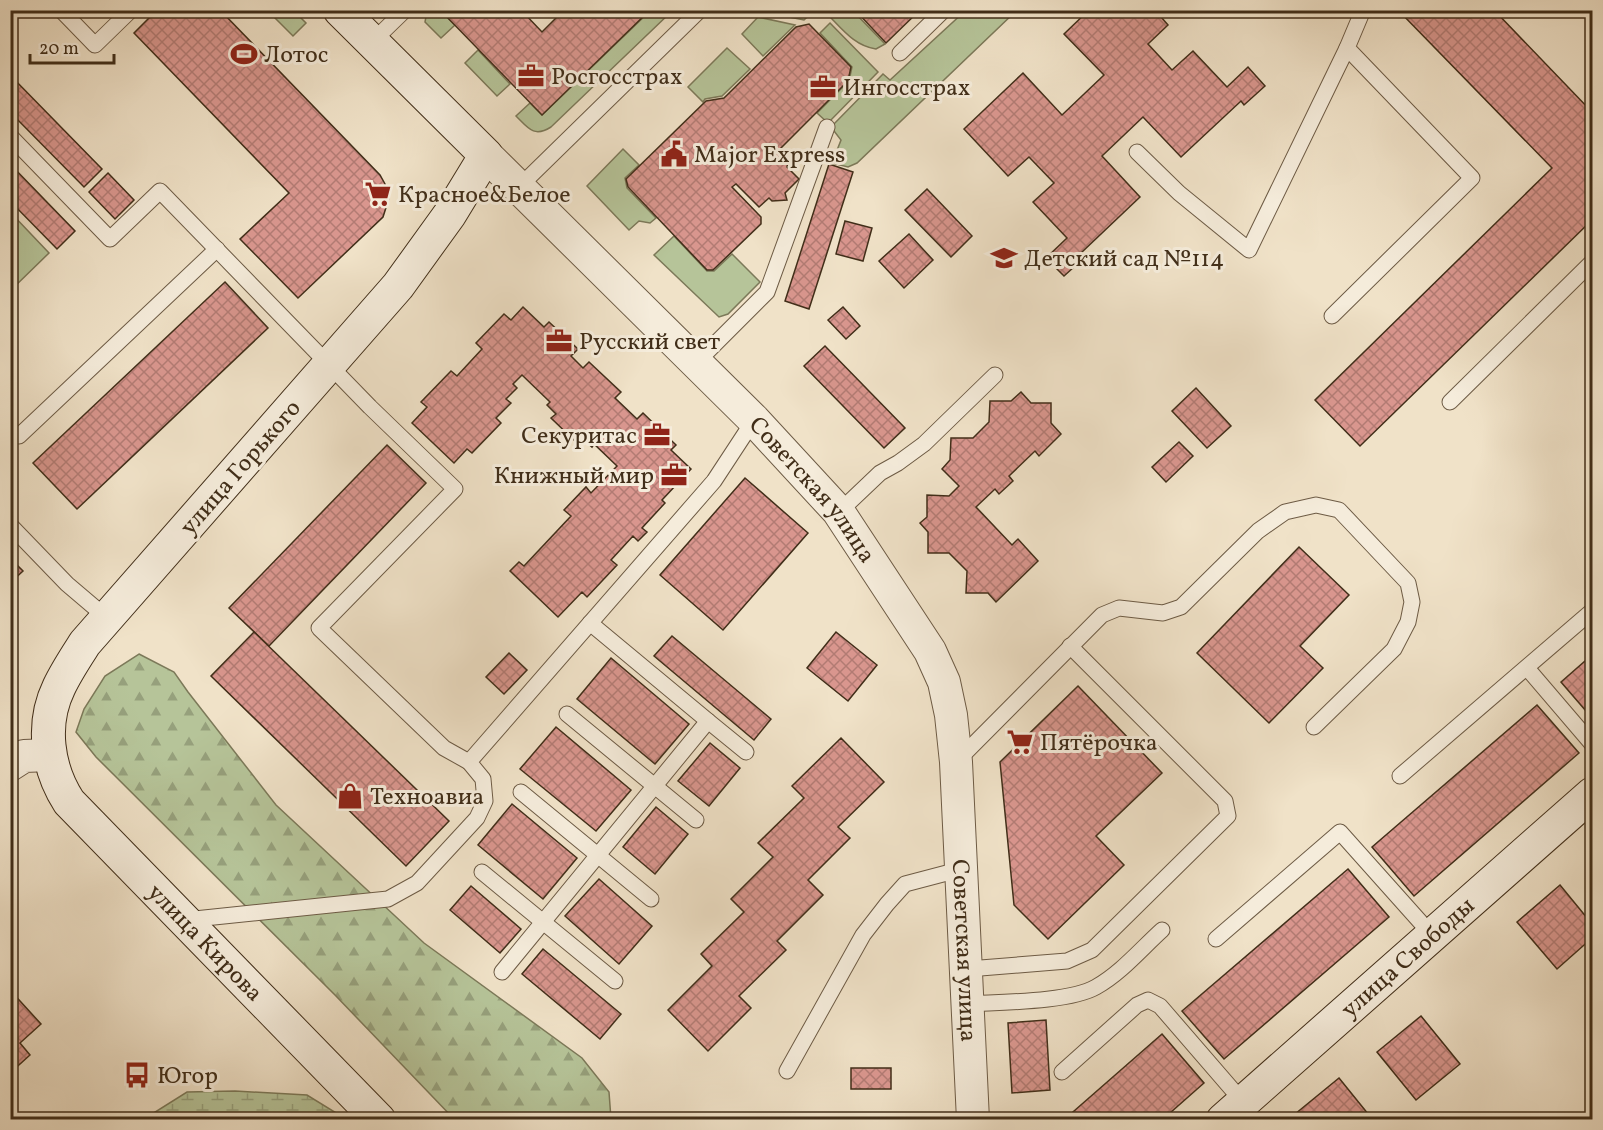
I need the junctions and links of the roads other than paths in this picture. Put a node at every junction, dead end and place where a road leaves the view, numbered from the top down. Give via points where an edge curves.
1 (61, 10) edge
2 (130, 10) edge
3 (340, 10) edge
4 (405, 10) edge
5 (700, 10) edge
6 (944, 10) edge
7 (1363, 10) edge
8 (372, 42) junction
9 (1347, 48) junction
10 (900, 53) dead end
11 (827, 127) dead end
12 (10, 136) edge
13 (1137, 152) dead end
14 (486, 155) junction
15 (519, 187) junction
16 (217, 249) junction
17 (1593, 262) edge
18 (1332, 316) dead end
19 (696, 363) junction
20 (329, 365) junction
21 (995, 375) dead end
22 (1450, 402) dead end
23 (754, 420) junction
24 (19, 436) dead end
25 (839, 513) junction
26 (10, 525) edge
27 (1593, 611) edge
28 (107, 618) junction
29 (590, 623) junction
30 (1070, 646) junction
31 (1527, 668) junction
32 (567, 714) dead end
33 (708, 721) junction
34 (1314, 727) dead end
35 (1593, 744) edge
36 (746, 752) dead end
37 (24, 756) edge
38 (469, 762) junction
39 (956, 762) junction
40 (1400, 776) dead end
41 (655, 786) junction
42 (521, 792) dead end
43 (1593, 794) edge
44 (696, 820) dead end
45 (598, 856) junction
46 (962, 868) junction
47 (482, 872) dead end
48 (651, 899) dead end
49 (185, 920) junction
50 (543, 922) junction
51 (1162, 930) dead end
52 (1432, 935) junction
53 (1216, 939) dead end
54 (968, 969) junction
55 (502, 972) dead end
56 (615, 981) dead end
57 (969, 1004) junction
58 (787, 1071) dead end
59 (1062, 1072) dead end
60 (1233, 1111) edge
61 (379, 1119) edge
62 (973, 1119) edge

1 - 2 lane via 95,45
3 - 8 street, Советская улица
4 - 8 lane
5 - 15 lane
6 - 10 lane
7 - 9 lane
8 - 14 street, Советская улица
9 - 13 lane via 1249,250 1179,193
9 - 18 lane via 1472,178
11 - 19 lane via 767,292
12 - 16 lane via 110,239 160,191
14 - 15 street, Советская улица
14 - 20 street, улица Горького via 450,214 398,286
15 - 19 street, Советская улица
16 - 20 lane
16 - 24 lane
17 - 22 lane
19 - 23 street, Советская улица
20 - 28 street, улица Горького
20 - 38 lane via 455,489 319,627 444,748
21 - 25 lane via 924,444 880,473
23 - 25 street, Советская улица
23 - 29 lane via 714,482
25 - 39 street, Советская улица via 930,651 944,682
26 - 28 lane via 67,584
27 - 31 lane
28 - 37 street, улица Горького via 84,643 58,688 47,723
29 - 33 lane
29 - 38 lane
30 - 34 lane via 1102,615 1119,608 1163,613 1181,607 1258,531 1285,512 1316,505 1339,510 1408,583 1412,602 1408,622 1394,649
30 - 39 lane
30 - 54 lane via 1225,801 1228,816 1092,950 1067,961
31 - 35 lane
31 - 40 lane
32 - 41 lane
33 - 36 lane
33 - 41 lane
37 - 49 street, улица Кирова via 59,786 69,802
38 - 49 lane via 483,779 485,801 477,818 417,883 398,894 348,904
39 - 46 street, Советская улица
41 - 44 lane
41 - 45 lane
42 - 45 lane
43 - 52 street, улица Свободы
45 - 48 lane
45 - 50 lane
46 - 54 street, Советская улица
46 - 58 lane via 906,884 887,904 863,935
47 - 50 lane
49 - 61 street, улица Кирова
50 - 55 lane
50 - 56 lane
51 - 57 lane via 1117,972 1076,996
52 - 53 lane via 1340,832
52 - 60 street, улица Свободы
54 - 57 street, Советская улица
57 - 62 street, Советская улица
59 - 60 lane via 1137,1005 1148,1000 1160,1006

